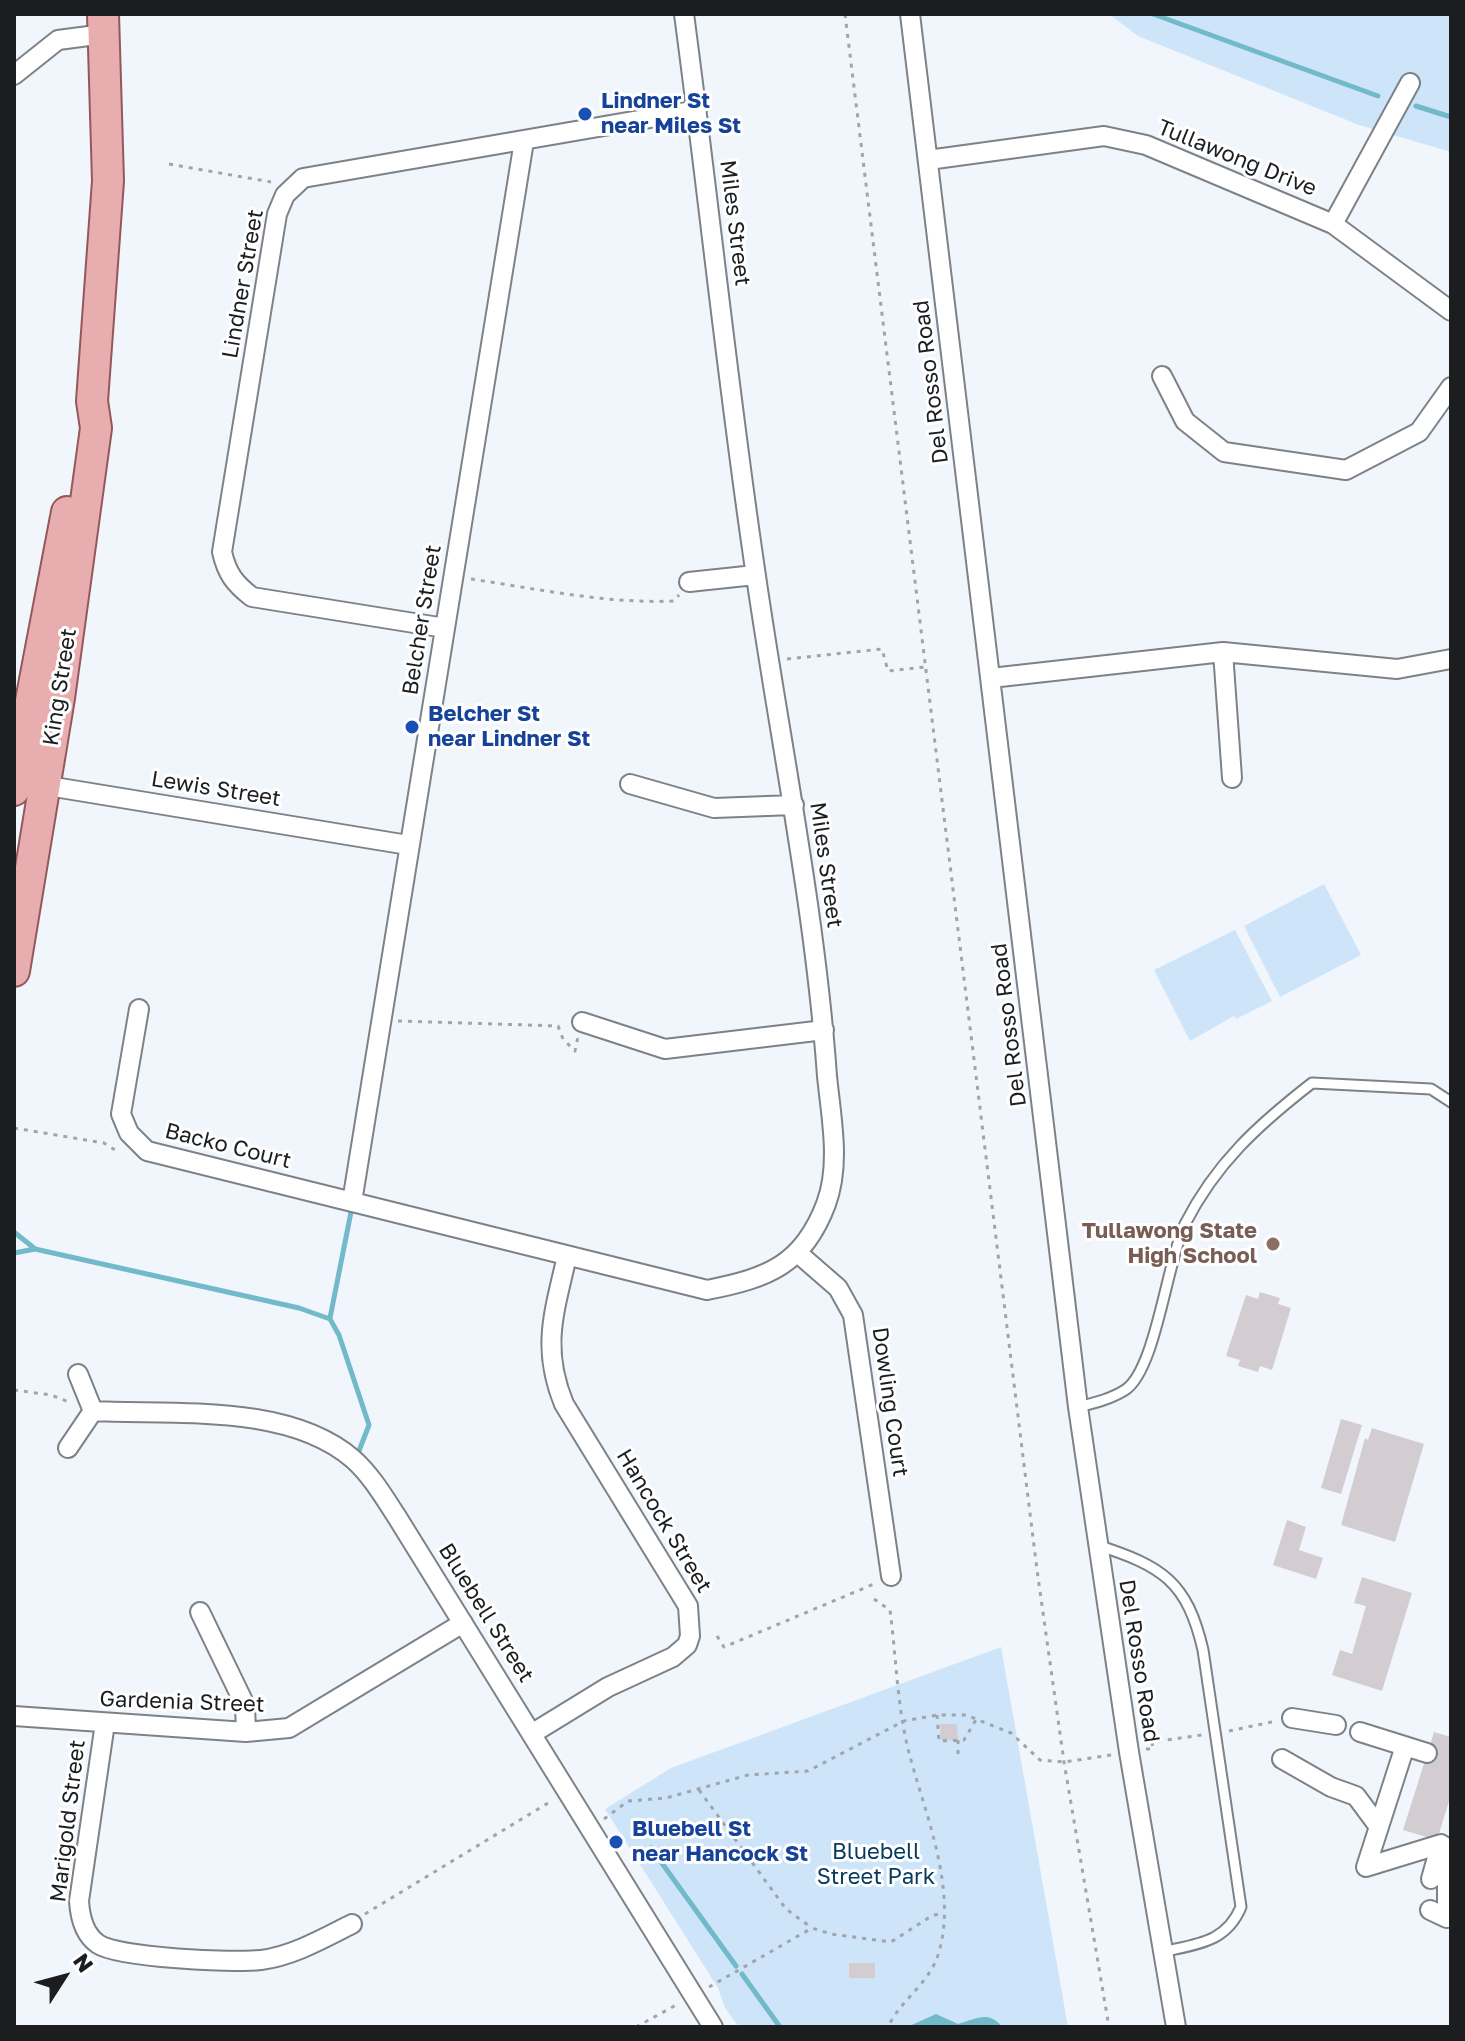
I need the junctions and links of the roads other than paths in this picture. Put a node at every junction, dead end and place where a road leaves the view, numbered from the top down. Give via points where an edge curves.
1 (684, 14) edge
2 (910, 14) edge
3 (104, 24) edge
4 (14, 75) edge
5 (1410, 83) dead end
6 (697, 110) junction
7 (524, 141) junction
8 (928, 160) junction
9 (1333, 224) junction
10 (1451, 311) edge
11 (1162, 376) dead end
12 (1451, 387) edge
13 (755, 575) junction
14 (689, 582) road end
15 (445, 628) junction
16 (1223, 652) junction
17 (1451, 659) edge
18 (991, 678) junction
19 (1232, 778) dead end
20 (630, 784) dead end
21 (25, 785) edge
22 (794, 805) junction
23 (408, 845) junction
24 (14, 971) edge
25 (139, 1009) dead end
26 (582, 1022) road end
27 (824, 1030) junction
28 (1451, 1102) edge
29 (352, 1202) junction
30 (800, 1255) junction
31 (567, 1256) junction
32 (78, 1374) dead end
33 (1078, 1407) junction
34 (93, 1411) junction
35 (68, 1448) dead end
36 (1097, 1545) junction
37 (891, 1576) dead end
38 (200, 1612) dead end
39 (463, 1623) junction
40 (14, 1716) edge
41 (1292, 1718) road end
42 (105, 1723) junction
43 (1336, 1725) dead end
44 (246, 1732) junction
45 (1360, 1732) dead end
46 (533, 1733) junction
47 (1405, 1746) junction
48 (1427, 1753) dead end
49 (1282, 1759) dead end
50 (1379, 1827) junction
51 (1446, 1848) edge
52 (1431, 1879) dead end
53 (1430, 1910) dead end
54 (352, 1924) road end
55 (1162, 1952) junction
56 (713, 2027) edge
57 (1176, 2027) edge

1 - 6 street, Miles Street
2 - 8 street, Del Rosso Road
3 - 4 street via 58,40
3 - 21 main road, King Street via 108,181 92,401 96,428 90,485
5 - 9 street
6 - 7 street, Lindner Street
6 - 13 street, Miles Street
7 - 15 street, Belcher Street
7 - 15 street, Lindner Street via 303,178 285,195 277,214 222,552 236,586 252,597
8 - 9 street, Tullawong Drive via 1104,136 1146,145
8 - 18 street, Del Rosso Road
9 - 10 street, Tullawong Drive
11 - 12 street via 1185,421 1224,452 1346,470 1419,432
13 - 14 street
13 - 22 street, Miles Street
15 - 23 street, Belcher Street
16 - 17 street via 1397,669
16 - 18 street
16 - 19 street
18 - 33 street, Del Rosso Road
20 - 22 street via 714,808
21 - 23 street, Lewis Street
21 - 24 main road, King Street
22 - 27 street, Miles Street
23 - 29 street, Belcher Street
25 - 29 street, Backo Court via 121,1114 129,1133 147,1151
26 - 27 street via 665,1049
27 - 30 street, Miles Street via 834,1170 827,1204
28 - 33 lane via 1431,1089 1312,1083 1283,1105 1224,1160 1184,1226 1145,1362 1127,1389
29 - 31 street
30 - 31 street via 747,1282 707,1290
30 - 37 street, Dowling Court via 838,1288 853,1315
31 - 46 street, Hancock Street via 550,1331 555,1379 564,1404 688,1606 692,1627 687,1645 673,1657 608,1687
32 - 34 street
33 - 36 street, Del Rosso Road
34 - 35 street
34 - 39 street, Bluebell Street via 251,1418 312,1434 335,1446 379,1489
36 - 55 street, Del Rosso Road
36 - 55 lane via 1150,1565 1172,1580 1187,1599 1203,1650 1241,1907 1235,1922 1212,1940
38 - 44 street via 245,1705
39 - 44 street, Gardenia Street via 289,1728
39 - 46 street, Bluebell Street
40 - 42 street, Gardenia Street
41 - 43 street
42 - 44 street, Gardenia Street
42 - 54 street, Marigold Street via 79,1901 80,1916 97,1944 124,1954 260,1960 285,1955
45 - 47 street
46 - 56 street, Bluebell Street
47 - 48 street
47 - 50 street
49 - 50 street via 1356,1796
50 - 51 street via 1366,1867
51 - 52 street
51 - 53 street via 1447,1918
55 - 57 street, Del Rosso Road

